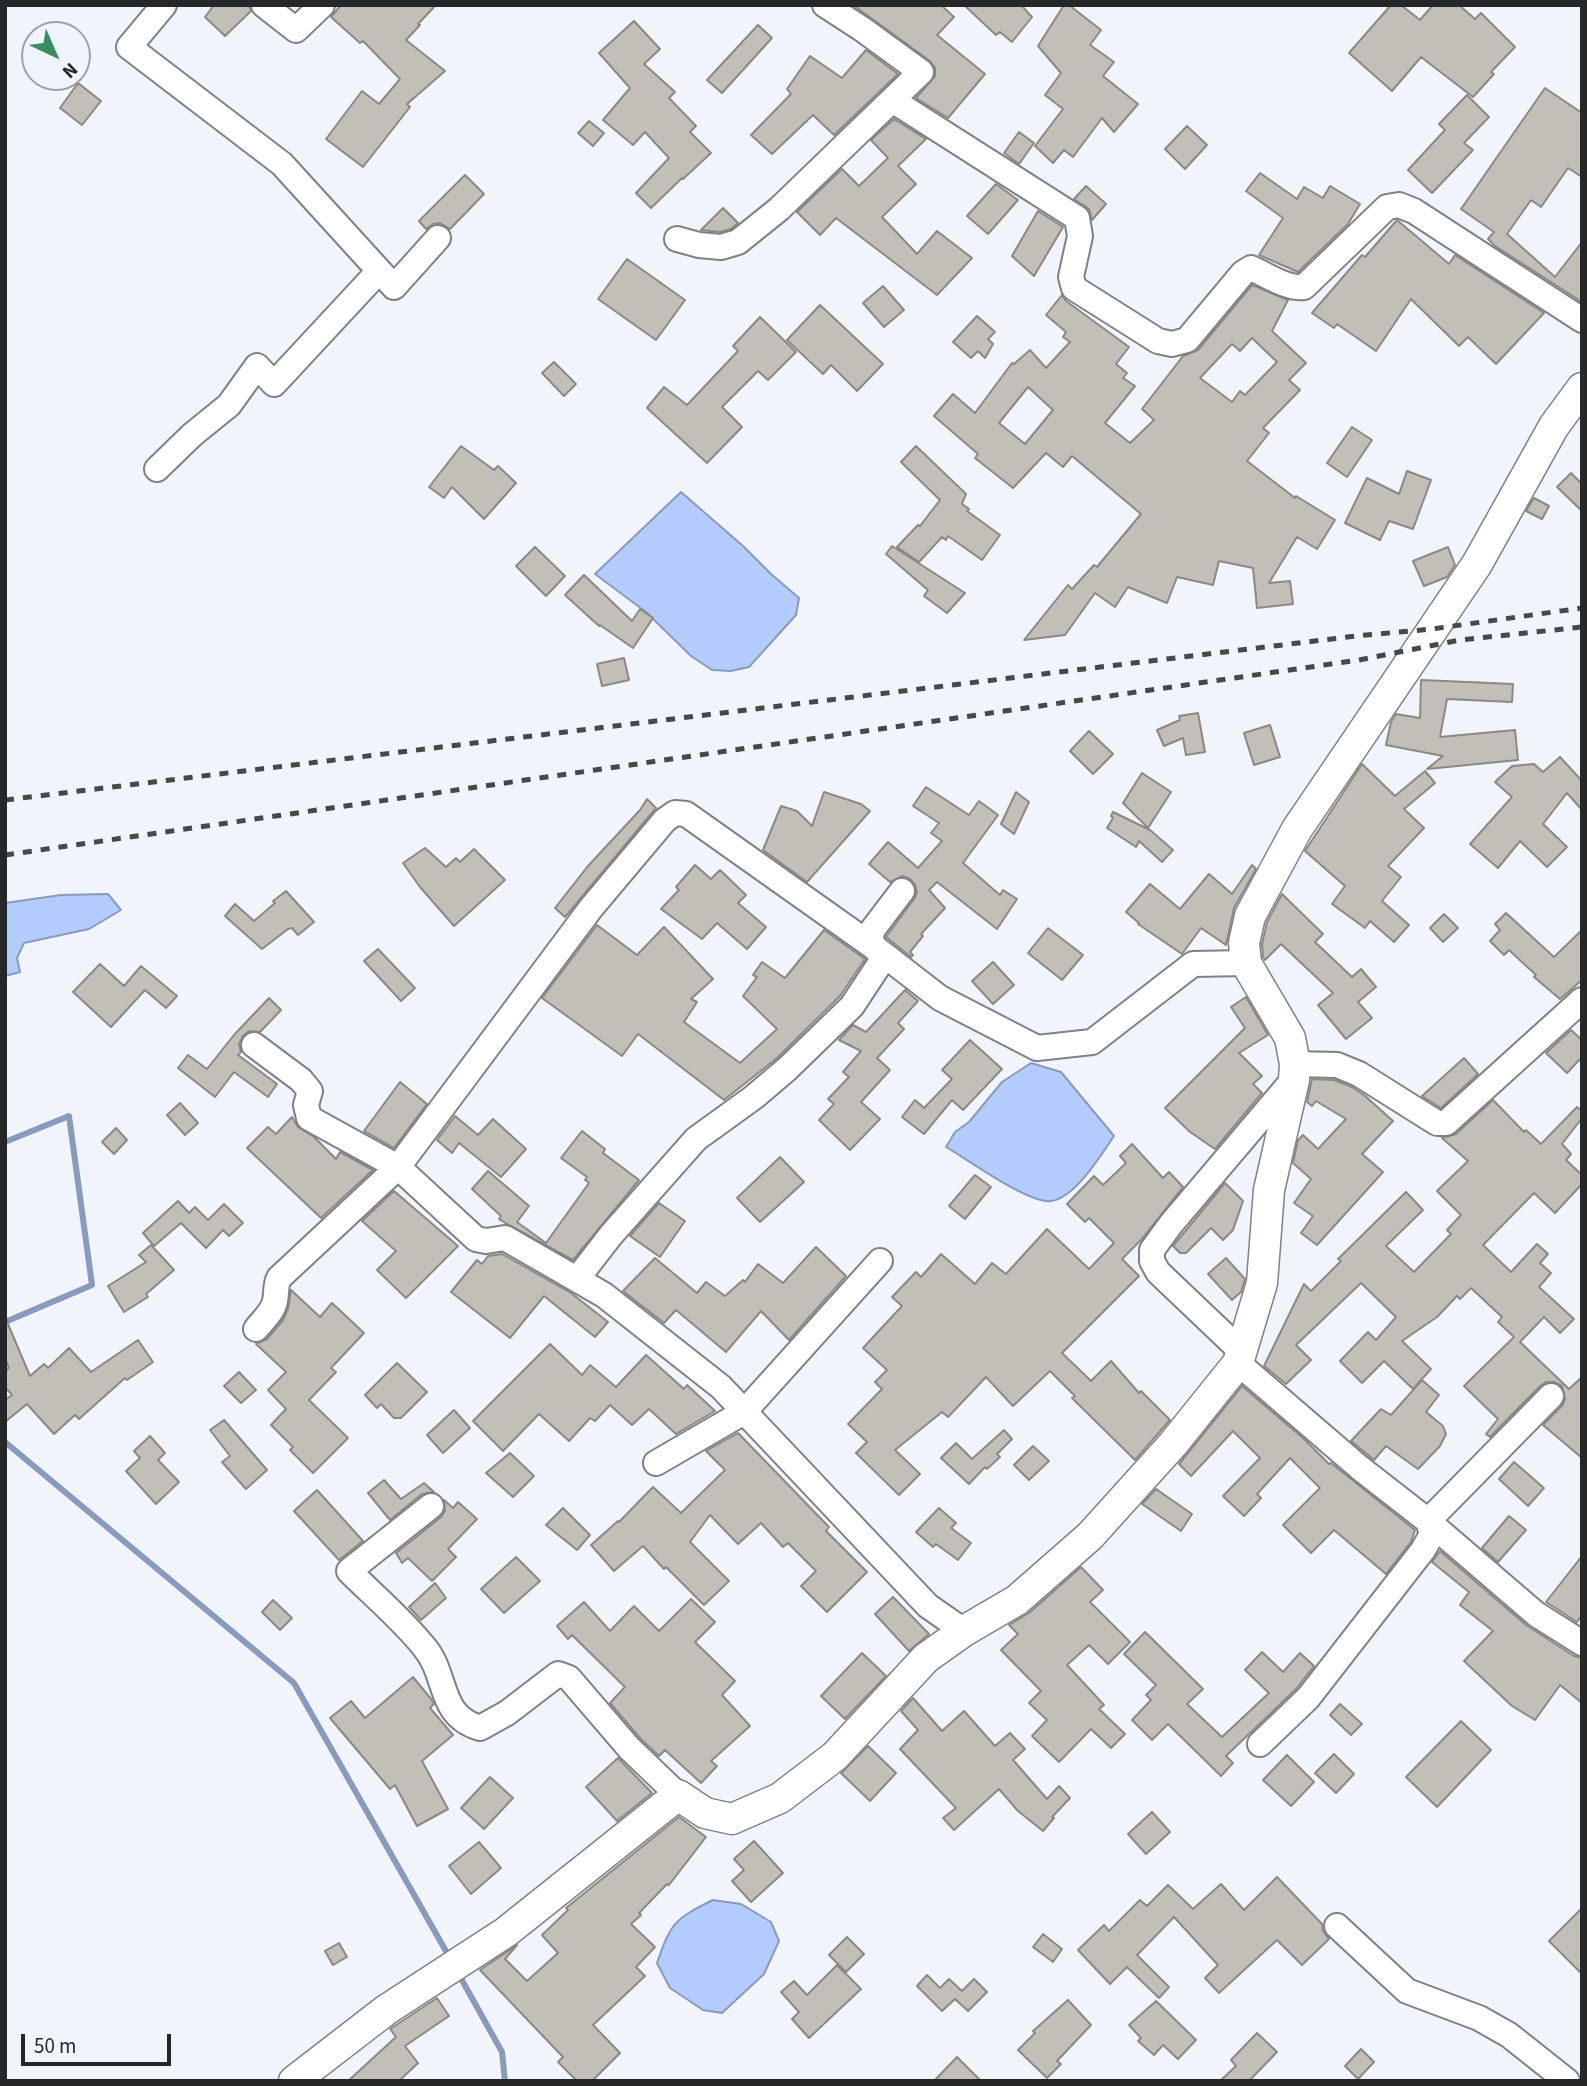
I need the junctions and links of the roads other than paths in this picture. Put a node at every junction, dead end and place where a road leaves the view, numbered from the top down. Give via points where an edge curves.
1 (164, 5) edge
2 (264, 5) edge
3 (322, 5) edge
4 (825, 5) edge
5 (892, 100) junction
6 (438, 238) dead end
7 (677, 239) dead end
8 (379, 271) junction
9 (1582, 320) edge
10 (1582, 387) edge
11 (157, 468) dead end
12 (902, 891) dead end
13 (877, 950) junction
14 (1246, 963) junction
15 (1582, 1000) edge
16 (254, 1045) dead end
17 (1294, 1072) junction
18 (398, 1167) junction
19 (880, 1261) dead end
20 (577, 1279) junction
21 (256, 1329) dead end
22 (1240, 1357) junction
23 (1551, 1396) dead end
24 (744, 1412) junction
25 (656, 1463) dead end
26 (431, 1506) dead end
27 (1428, 1521) junction
28 (964, 1631) junction
29 (1582, 1643) edge
30 (1260, 1744) dead end
31 (678, 1795) junction
32 (1337, 1926) dead end
33 (294, 2081) edge
34 (1567, 2081) edge

1 - 8 street via 130,47 282,164
2 - 3 street via 296,30
4 - 5 street via 921,72
5 - 7 street via 779,209 738,242 721,247
5 - 9 street via 1077,218 1080,236 1071,277 1074,288 1158,341 1187,340 1251,268 1304,287 1387,207 1399,205
6 - 8 street via 394,287
8 - 11 street via 274,384 257,366 229,405
10 - 14 main road via 1554,426 1477,564 1297,829 1250,916 1244,943
12 - 13 street via 873,929 870,940
13 - 14 street via 940,998 1037,1048 1092,1042 1193,964
13 - 18 street via 686,814 675,813 591,908
13 - 20 street via 883,959 852,1006 787,1069 696,1139
14 - 17 main road via 1290,1038
15 - 17 street via 1446,1123 1337,1065
16 - 18 street via 310,1091 309,1118
17 - 22 main road via 1269,1190 1262,1283
17 - 22 street via 1152,1250 1158,1272
18 - 20 street via 475,1239 505,1238
18 - 21 street via 279,1278 275,1301
19 - 24 street
20 - 24 street via 721,1387
22 - 27 street via 1360,1468
22 - 28 main road via 1173,1444 1090,1536 1017,1600
23 - 27 street
24 - 25 street
24 - 28 street via 928,1606
26 - 31 street via 349,1571 426,1649 456,1716 480,1728 558,1674 569,1678 613,1732
27 - 29 street via 1536,1614
27 - 30 street via 1432,1534 1423,1550 1308,1698
28 - 31 main road via 926,1658 835,1756 780,1798 732,1819 705,1813
31 - 33 main road via 506,1932 386,2010
32 - 34 street via 1407,1991 1479,2018

